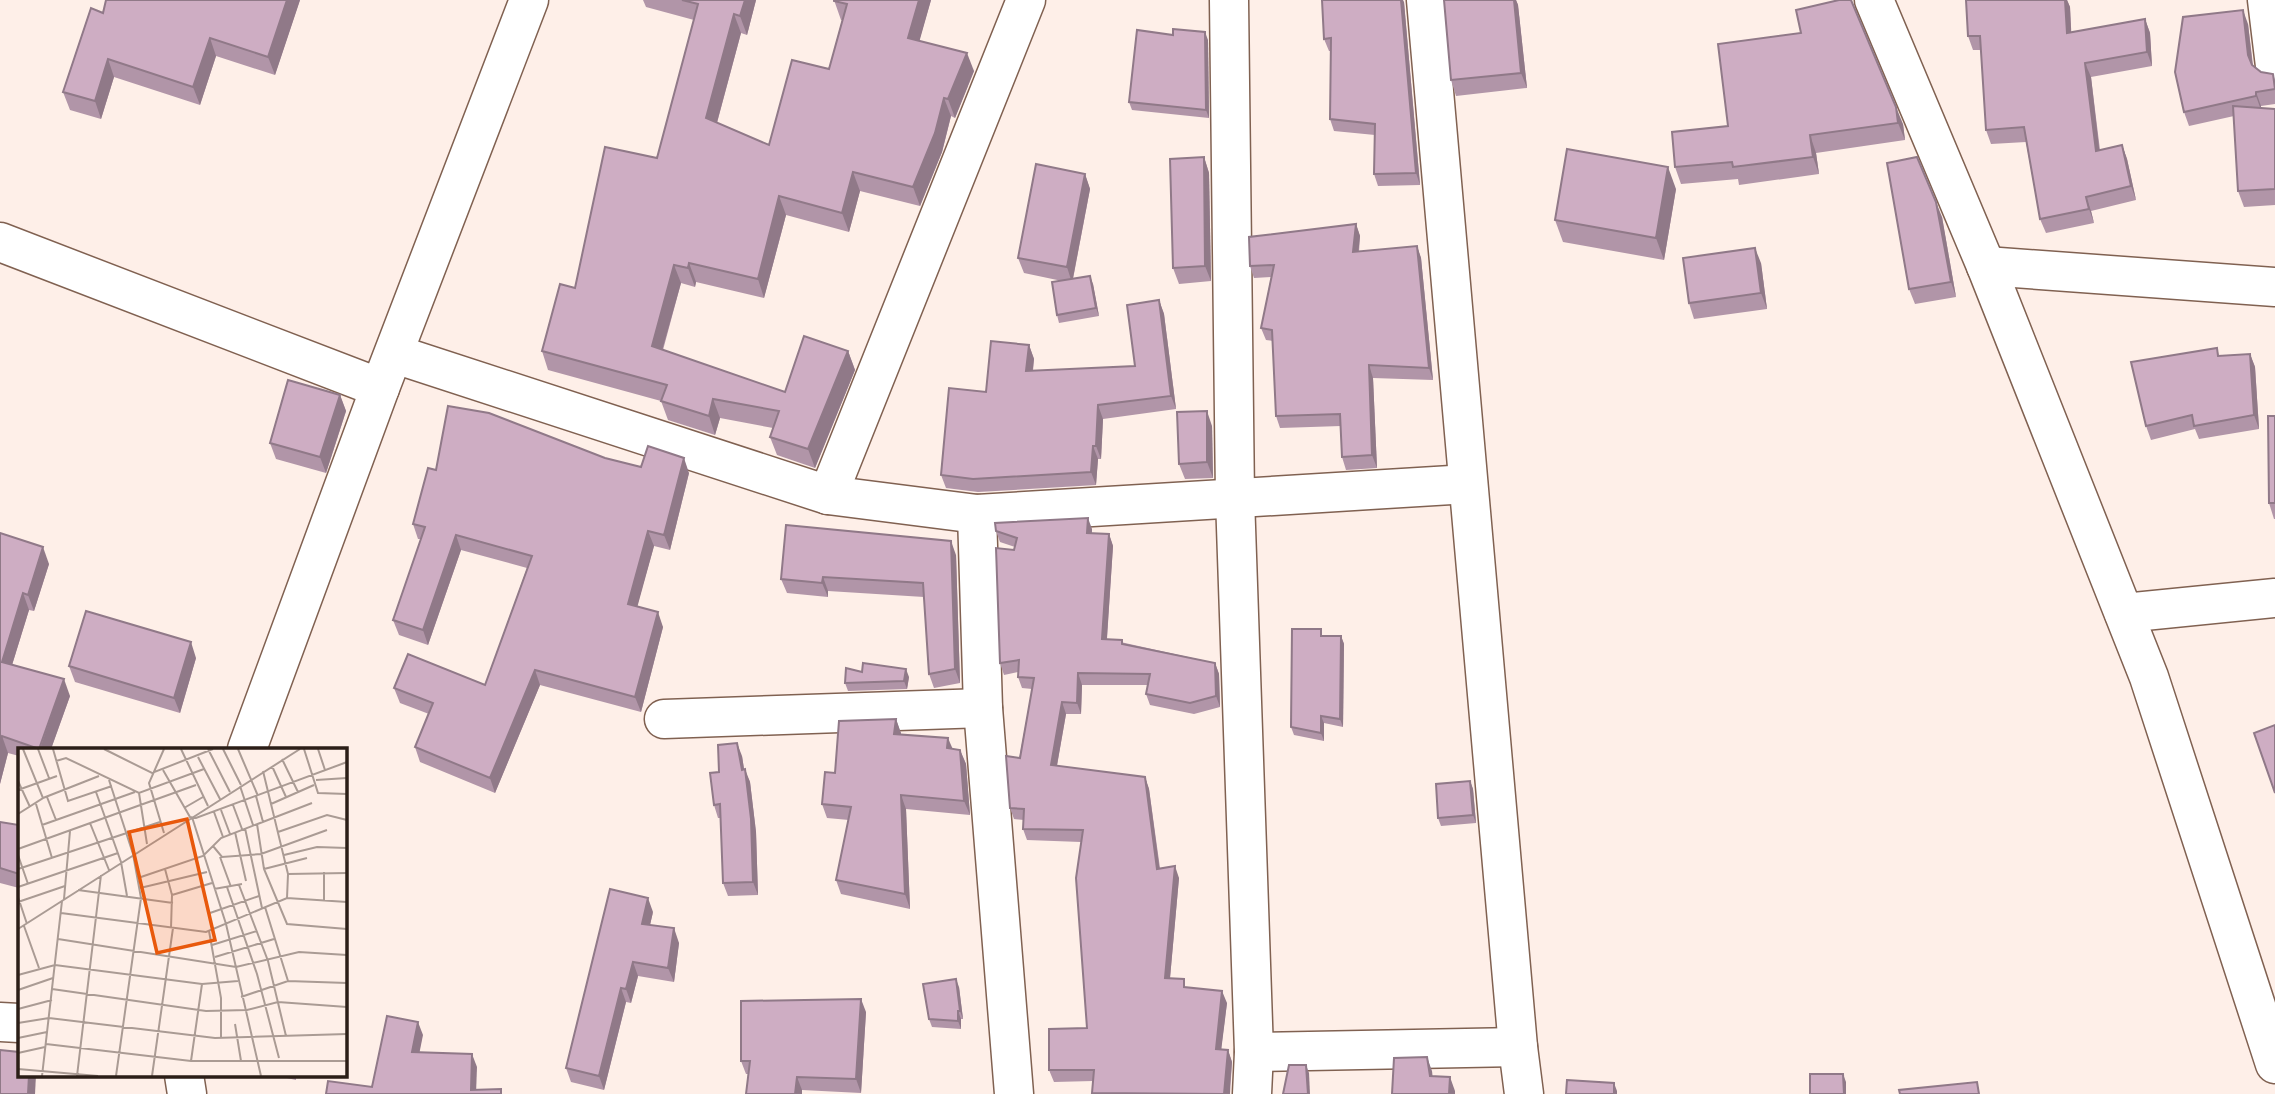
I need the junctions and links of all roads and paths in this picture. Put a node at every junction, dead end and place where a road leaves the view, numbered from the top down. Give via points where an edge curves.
1 (529, 0) edge
2 (1026, 0) edge
3 (1229, 0) edge
4 (1426, 0) edge
5 (1874, 0) edge
6 (2267, 0) edge
7 (2275, 66) edge
8 (0, 242) edge
9 (1986, 266) junction
10 (2275, 287) edge
11 (395, 354) junction
12 (380, 388) junction
13 (1468, 484) junction
14 (828, 495) junction
15 (1235, 498) junction
16 (977, 514) junction
17 (2275, 598) edge
18 (2124, 613) junction
19 (983, 708) junction
20 (664, 719) dead end
21 (247, 748) edge
22 (0, 1022) edge
23 (18, 1023) edge
24 (1518, 1047) junction
25 (1254, 1052) junction
26 (2275, 1064) edge
27 (184, 1076) edge
28 (187, 1094) edge
29 (1014, 1094) edge
30 (1252, 1094) edge
31 (1524, 1094) edge

1 - 11 street
2 - 14 street
3 - 15 street
4 - 13 street
5 - 9 street
6 - 7 street
8 - 12 street
9 - 10 street
9 - 18 street
11 - 12 street
11 - 14 street
12 - 21 street
13 - 15 street
13 - 24 street
14 - 16 street
15 - 16 street
15 - 25 street
16 - 19 street
17 - 18 street
18 - 26 street
19 - 20 street
19 - 29 street
22 - 23 street
24 - 25 street
24 - 31 street
25 - 30 street
27 - 28 street

